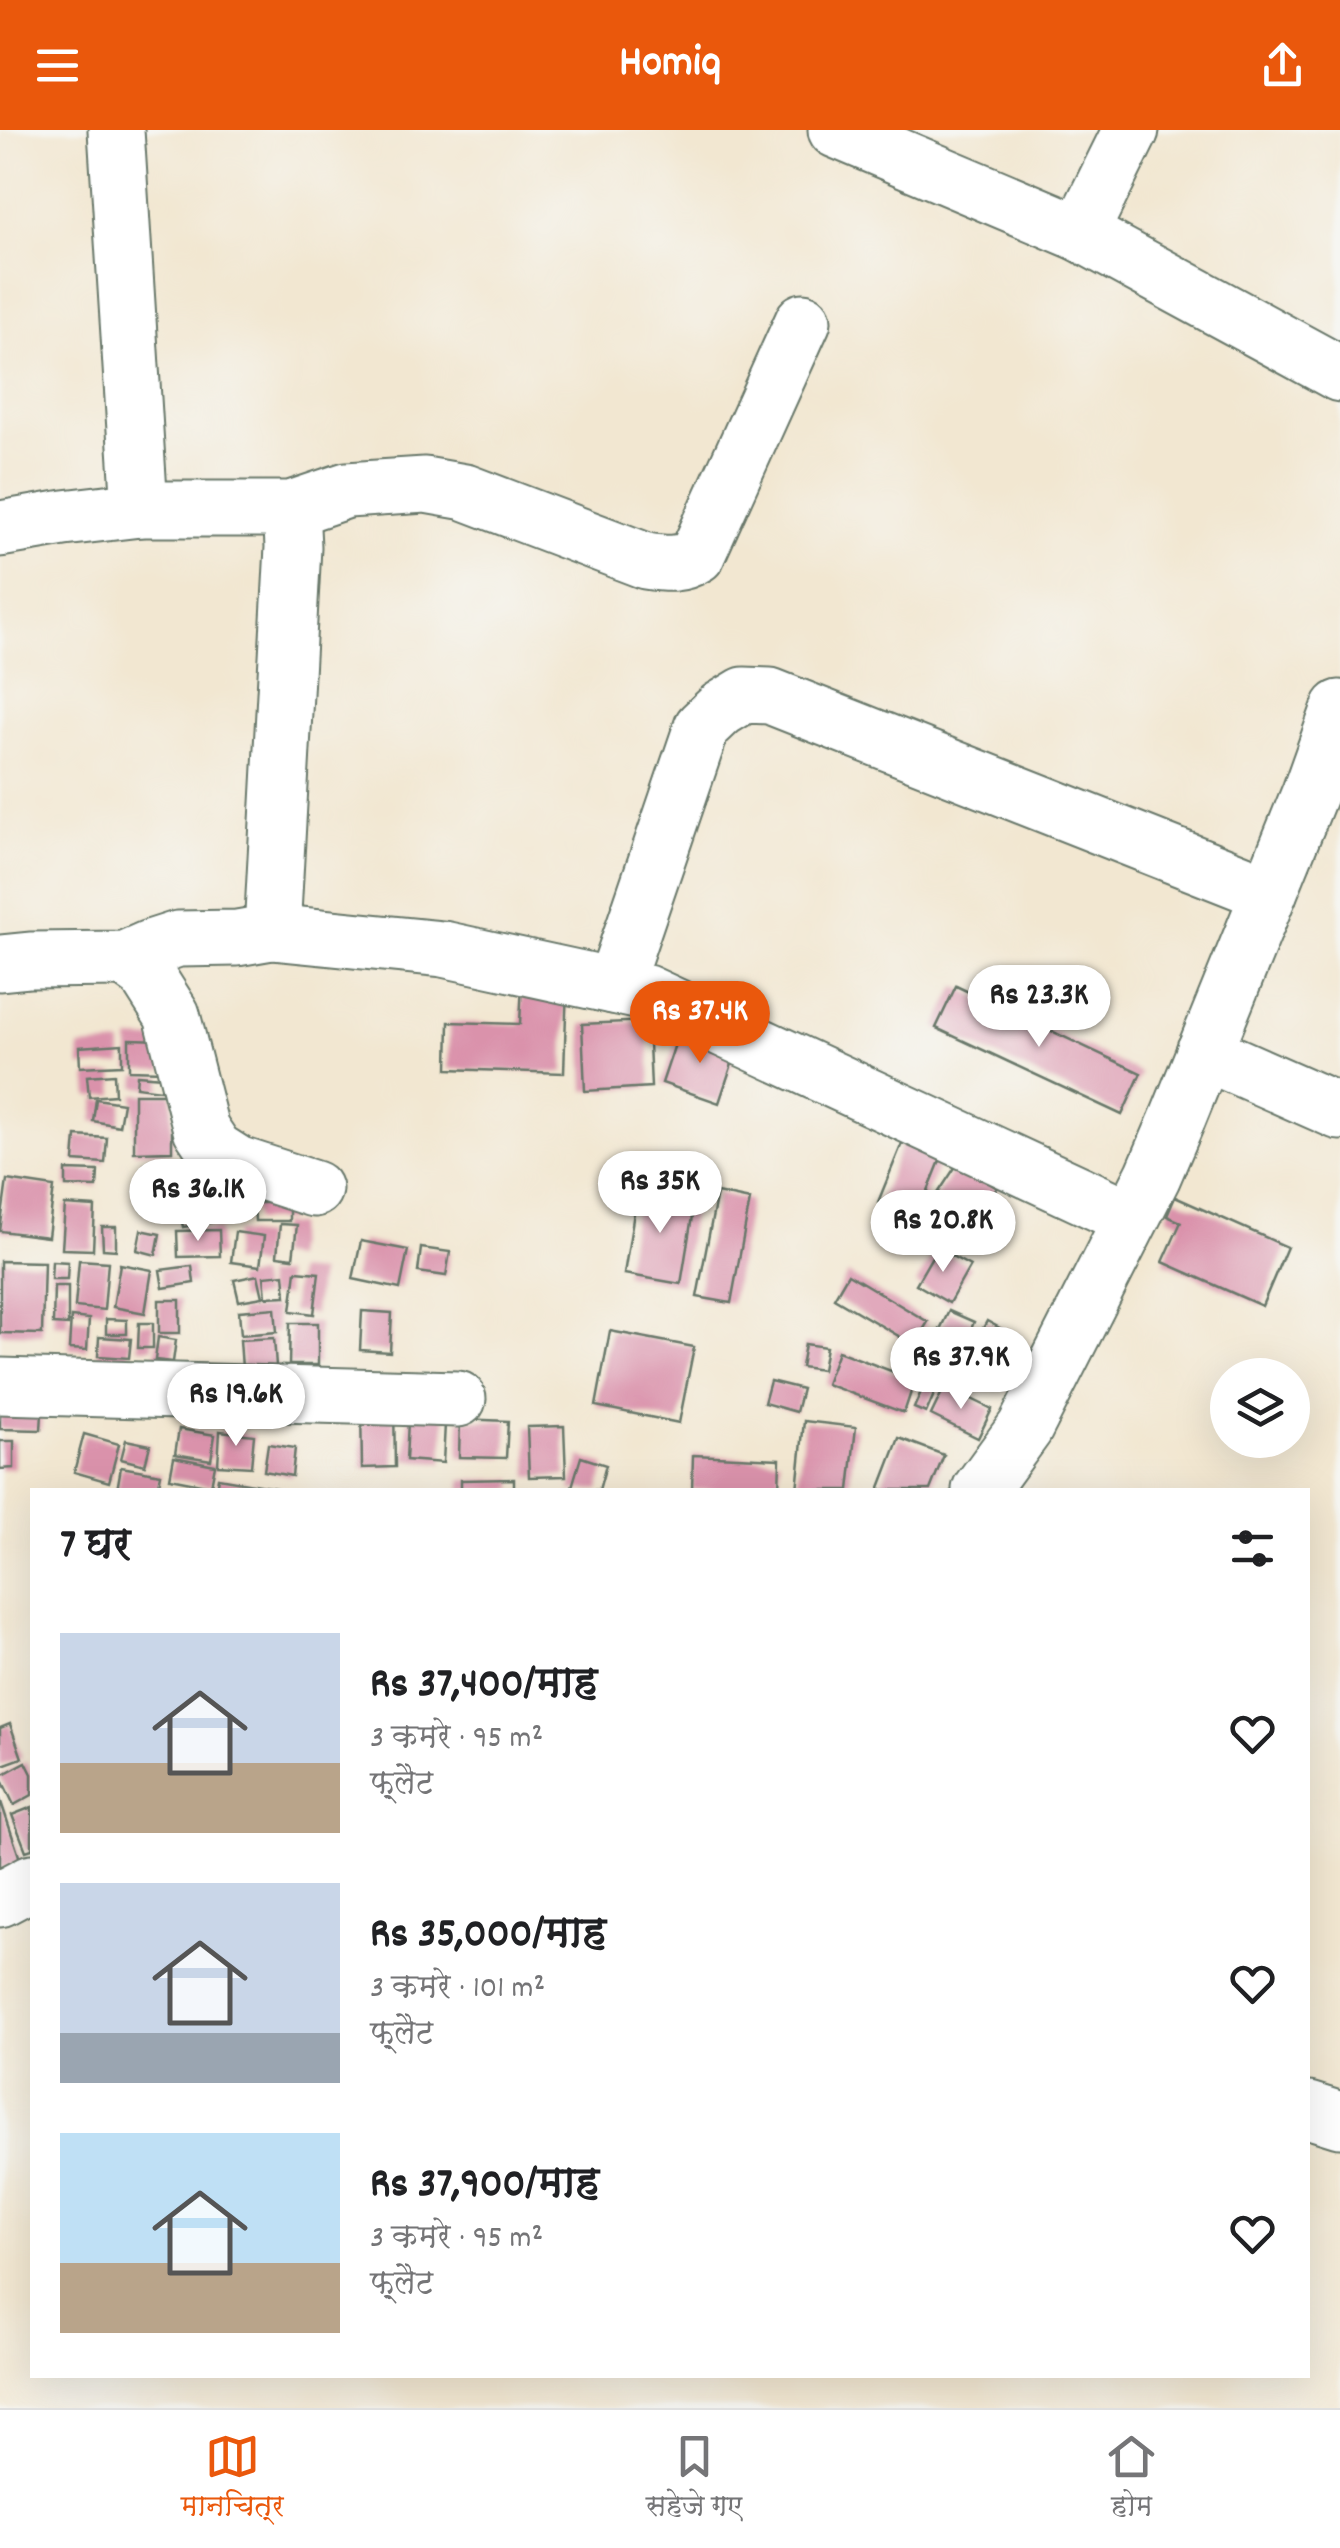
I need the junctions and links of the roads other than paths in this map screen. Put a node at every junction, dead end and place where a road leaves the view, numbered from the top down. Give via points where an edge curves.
1 (116, 130) edge
2 (836, 130) edge
3 (1131, 130) edge
4 (1080, 232) junction
5 (803, 322) dead end
6 (1340, 374) edge
7 (140, 509) junction
8 (292, 509) junction
9 (0, 529) edge
10 (1340, 708) edge
11 (1268, 893) junction
12 (272, 932) junction
13 (125, 959) junction
14 (0, 963) edge
15 (614, 986) junction
16 (1204, 1052) junction
17 (1340, 1112) edge
18 (314, 1189) dead end
19 (1132, 1218) junction
20 (0, 1386) edge
21 (458, 1399) dead end
22 (981, 1488) edge
23 (30, 1883) edge
24 (0, 1899) edge
25 (1310, 2111) edge
26 (1340, 2120) edge

1 - 7 street
2 - 4 street
3 - 4 street
4 - 6 street
5 - 8 street via 697,555 688,561 646,561 465,492 425,485 348,490
7 - 8 street
7 - 9 street
8 - 12 street
10 - 11 street
11 - 15 street via 770,696 744,695 702,727
11 - 16 street
12 - 13 street via 178,940
12 - 15 street via 443,949
13 - 14 street
13 - 18 street via 146,974 172,1015 201,1129 215,1150
15 - 19 street via 646,993
16 - 17 street
16 - 19 street
19 - 22 street via 1025,1428
20 - 21 street
23 - 24 street
25 - 26 street

